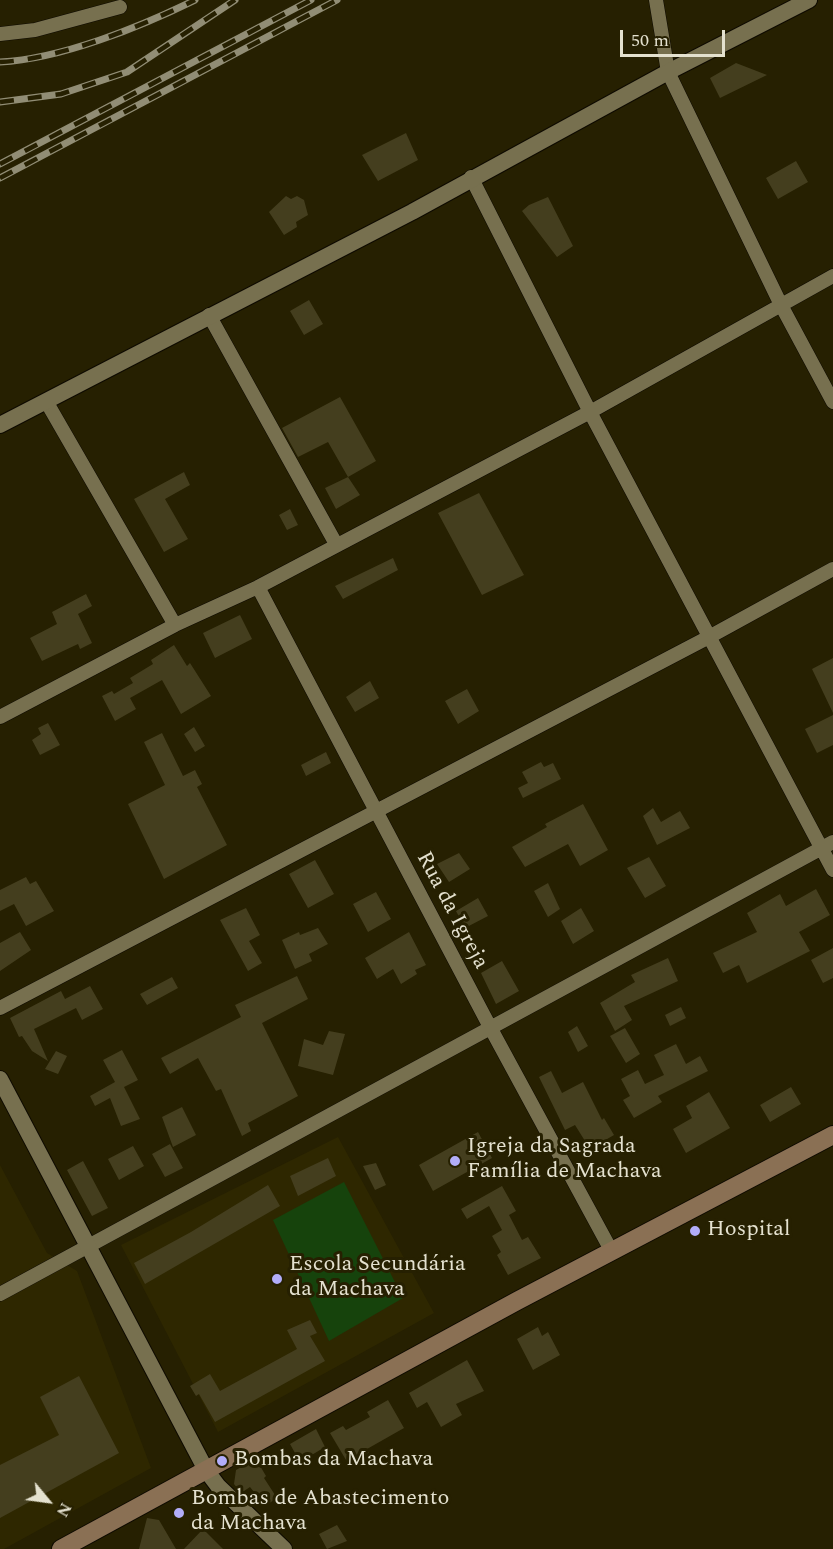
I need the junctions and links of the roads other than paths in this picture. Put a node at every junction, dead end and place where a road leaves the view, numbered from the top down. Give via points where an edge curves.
1 (656, 0) edge
2 (809, 0) edge
3 (120, 7) dead end
4 (0, 34) edge
5 (668, 72) junction
6 (471, 177) junction
7 (833, 276) edge
8 (781, 305) junction
9 (209, 315) junction
10 (46, 401) junction
11 (833, 402) edge
12 (590, 412) junction
13 (0, 425) edge
14 (336, 544) junction
15 (833, 569) edge
16 (258, 587) junction
17 (175, 625) junction
18 (709, 637) junction
19 (0, 717) edge
20 (375, 812) junction
21 (827, 845) edge
22 (833, 870) edge
23 (0, 1008) edge
24 (490, 1027) junction
25 (0, 1079) edge
26 (833, 1135) edge
27 (89, 1245) junction
28 (612, 1252) junction
29 (0, 1294) edge
30 (206, 1470) junction
31 (61, 1549) edge
32 (284, 1549) edge

1 - 5 street
2 - 5 street
3 - 4 street via 35,30
5 - 6 street
5 - 8 street
6 - 9 street via 412,212
6 - 12 street
7 - 8 street
8 - 11 street
8 - 12 street
9 - 10 street
9 - 14 street
10 - 13 street
10 - 17 street
12 - 14 street
12 - 18 street
14 - 16 street
15 - 18 street
16 - 17 street
16 - 20 street, Rua da Igreja
17 - 19 street
18 - 20 street
18 - 21 street
20 - 23 street
20 - 24 street, Rua da Igreja
21 - 22 street
21 - 24 street
24 - 27 street
24 - 28 street, Rua da Igreja
25 - 27 street
26 - 28 main road
27 - 29 street
27 - 30 street
28 - 30 main road
30 - 31 main road
30 - 32 street

